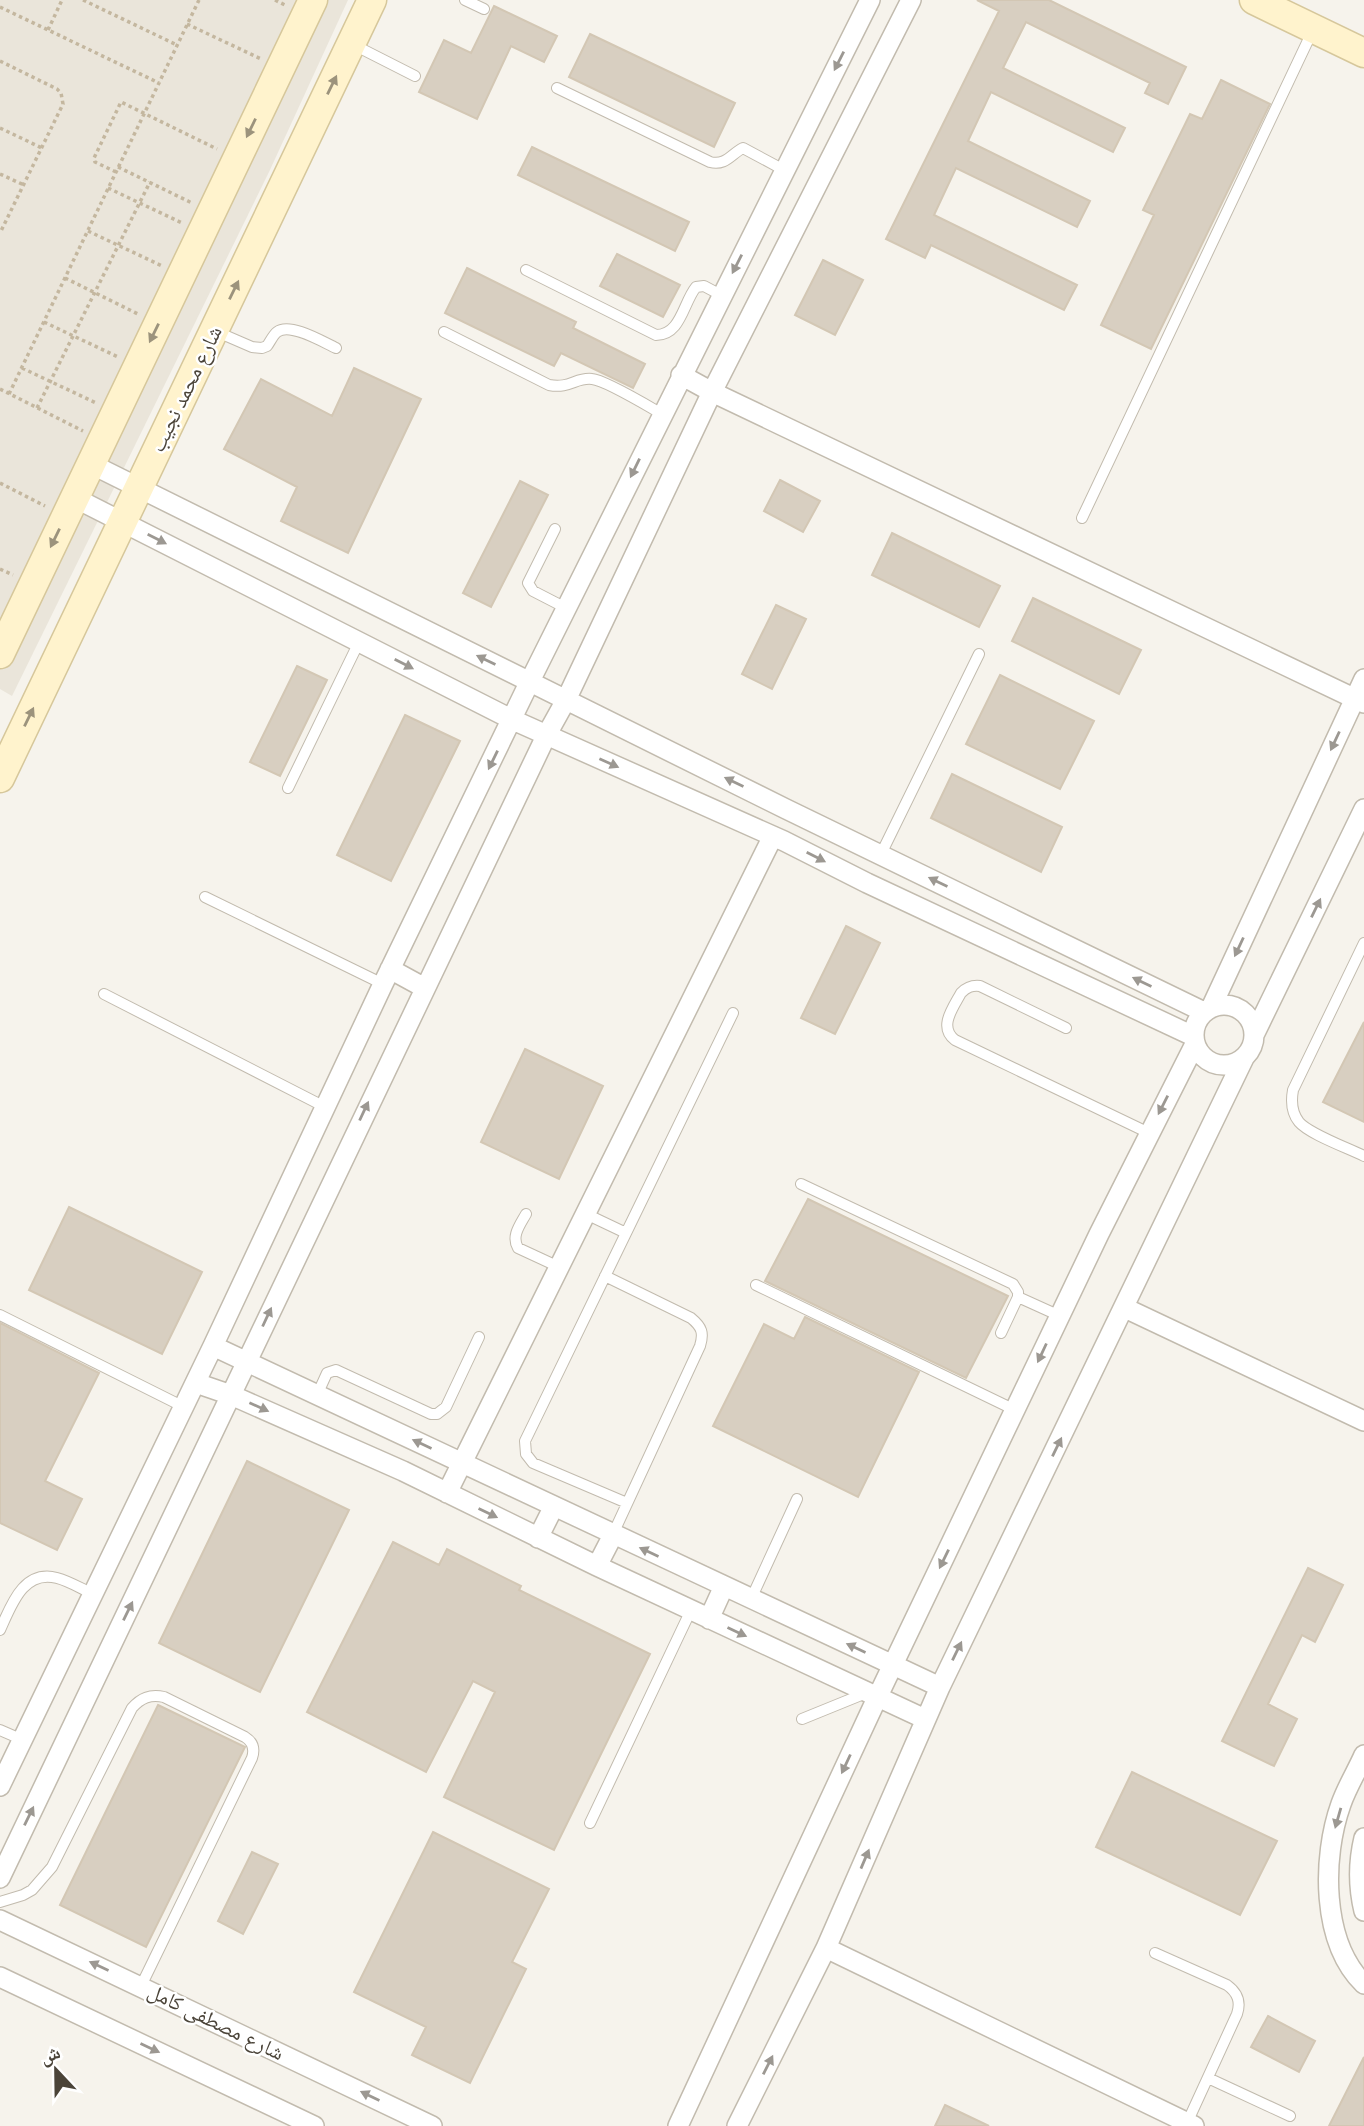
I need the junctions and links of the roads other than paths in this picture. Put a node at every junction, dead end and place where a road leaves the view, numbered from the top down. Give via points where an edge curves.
1 (313, 0) edge
2 (372, 0) edge
3 (466, 0) edge
4 (870, 0) edge
5 (911, 0) edge
6 (1254, 0) edge
7 (484, 9) dead end
8 (1314, 29) junction
9 (351, 44) junction
10 (1364, 52) edge
11 (415, 76) dead end
12 (558, 88) dead end
13 (784, 170) junction
14 (526, 270) dead end
15 (721, 295) junction
16 (214, 331) junction
17 (444, 331) dead end
18 (336, 348) dead end
19 (681, 375) junction
20 (712, 391) junction
21 (662, 414) junction
22 (97, 452) junction
23 (139, 488) junction
24 (70, 507) junction
25 (1082, 518) dead end
26 (123, 522) junction
27 (555, 529) dead end
28 (566, 608) junction
29 (359, 642) junction
30 (0, 654) edge
31 (979, 654) dead end
32 (1364, 679) edge
33 (530, 681) junction
34 (566, 700) junction
35 (1359, 701) edge
36 (513, 720) junction
37 (546, 736) junction
38 (0, 778) edge
39 (288, 788) dead end
40 (1364, 809) edge
41 (773, 836) junction
42 (881, 854) junction
43 (867, 883) junction
44 (205, 897) dead end
45 (1364, 943) edge
46 (386, 977) junction
47 (423, 987) junction
48 (104, 994) dead end
49 (1207, 1010) junction
50 (733, 1013) dead end
51 (1066, 1028) dead end
52 (1254, 1035) junction
53 (1194, 1040) junction
54 (1244, 1058) junction
55 (326, 1107) junction
56 (1149, 1133) junction
57 (1364, 1156) edge
58 (801, 1184) dead end
59 (586, 1213) junction
60 (526, 1214) dead end
61 (626, 1233) junction
62 (559, 1267) junction
63 (605, 1276) junction
64 (756, 1285) dead end
65 (1018, 1297) junction
66 (1125, 1308) junction
67 (0, 1315) edge
68 (1060, 1316) junction
69 (1001, 1333) dead end
70 (479, 1337) dead end
71 (213, 1346) junction
72 (246, 1362) junction
73 (196, 1382) junction
74 (231, 1395) junction
75 (317, 1395) junction
76 (184, 1407) junction
77 (1015, 1410) junction
78 (1364, 1421) edge
79 (462, 1463) junction
80 (447, 1493) junction
81 (797, 1499) dead end
82 (627, 1503) junction
83 (554, 1506) junction
84 (613, 1535) junction
85 (538, 1538) junction
86 (597, 1566) junction
87 (724, 1586) junction
88 (93, 1594) junction
89 (751, 1599) junction
90 (691, 1610) junction
91 (709, 1619) junction
92 (0, 1630) edge
93 (893, 1665) junction
94 (940, 1687) junction
95 (872, 1695) junction
96 (802, 1719) dead end
97 (925, 1719) junction
98 (0, 1730) edge
99 (23, 1740) junction
100 (1364, 1755) edge
101 (0, 1786) edge
102 (590, 1823) dead end
103 (1364, 1838) edge
104 (0, 1878) edge
105 (0, 1902) edge
106 (1364, 1911) edge
107 (0, 1920) edge
108 (826, 1948) junction
109 (1155, 1953) dead end
110 (0, 1977) edge
111 (1364, 1984) edge
112 (141, 1986) junction
113 (1208, 2078) junction
114 (1290, 2116) dead end
115 (1191, 2124) edge
116 (314, 2126) edge
117 (432, 2126) edge
118 (678, 2126) edge
119 (737, 2126) edge

1 -> 22 street
2 - 9 street, شارع محمد نجيب
3 - 7 lane
4 -> 13 street
5 - 20 street
6 - 8 street
8 - 10 street
8 - 25 lane
9 - 11 lane
16 -> 9 street, شارع محمد نجيب
12 - 13 lane via 710,162 727,161 743,148
13 -> 15 street
14 - 15 lane via 656,335 674,328 696,287
15 - 19 street
16 - 18 lane via 257,349 267,346 280,330 290,329
16 - 23 street, شارع محمد نجيب
17 - 21 lane via 549,385 597,379
19 - 20 street
19 - 21 street
20 - 34 street
20 - 35 street
21 -> 28 street
22 - 23 street
22 - 24 street
23 - 26 street, شارع محمد نجيب
33 -> 23 street
24 - 26 street
24 -> 30 street
26 -> 29 street
38 -> 26 street, شارع محمد نجيب
27 - 28 lane via 528,583 533,591
28 - 33 street
29 -> 36 street
29 - 39 lane
31 - 42 lane
32 - 35 street
33 - 34 street
33 - 36 street
34 - 37 street
42 -> 34 street
35 -> 49 street
36 - 37 street
36 -> 46 street
37 -> 41 street
37 - 47 street
52 -> 40 street
41 -> 43 street
41 - 59 street
42 - 43 street
49 -> 42 street
43 - 53 street
44 - 46 lane
45 - 57 lane via 1291,1101 1299,1122 1308,1129
46 - 47 street
46 - 55 street
72 -> 47 street
48 - 55 lane
49 - 52 street via 1219,1005 1237,1007 1250,1019
49 - 53 street via 1198,1019
50 - 61 lane
51 - 56 lane via 975,985 961,993 946,1023 955,1040
52 - 54 street
53 - 54 street via 1204,1059 1212,1063 1229,1065
53 -> 56 street
54 - 66 street
55 - 71 street
56 - 68 street
58 - 65 lane via 1013,1284
59 - 61 lane
59 - 62 street
60 - 62 lane via 515,1236 516,1245
61 - 63 lane
62 - 79 street
63 - 82 lane via 691,1318 703,1335
63 - 82 lane via 525,1447 533,1463
64 - 77 lane
65 - 68 lane
65 - 69 lane
66 - 78 street
94 -> 66 street
67 - 76 lane
68 -> 77 street
70 - 75 lane via 446,1407 437,1414 336,1370 327,1373
71 - 72 street
71 - 73 street
72 - 74 street
72 - 75 street
73 - 74 street
73 - 76 street
74 -> 80 street
104 -> 74 street
79 -> 75 street
76 - 88 street
77 -> 93 street
79 - 80 street
79 - 83 street
80 -> 85 street
81 - 89 lane
82 - 84 lane
83 - 84 street
83 - 85 street
84 - 86 street
87 -> 84 street
85 - 86 street
86 - 90 street
87 - 89 street
87 - 91 street
88 - 92 lane via 56,1577 35,1579 18,1592
88 - 99 street
93 -> 89 street
90 - 91 street
90 - 102 lane
91 -> 95 street
93 - 94 street
93 - 95 street
94 - 97 street
95 - 96 lane
95 - 97 street
95 -> 118 street
108 -> 97 street
98 - 99 lane
99 - 101 street
100 -> 111 street via 1338,1815 1328,1877 1334,1929
103 - 106 street via 1359,1880
105 - 112 lane via 23,1895 46,1876 138,1701 164,1696 245,1737 254,1748 252,1758
112 -> 107 street, شارع مصطفى كامل
108 - 115 street
119 -> 108 street
109 - 113 lane via 1227,1985 1238,1998 1237,2014
110 -> 116 street
117 -> 112 street, شارع مصطفى كامل
113 - 114 lane
113 - 115 lane

